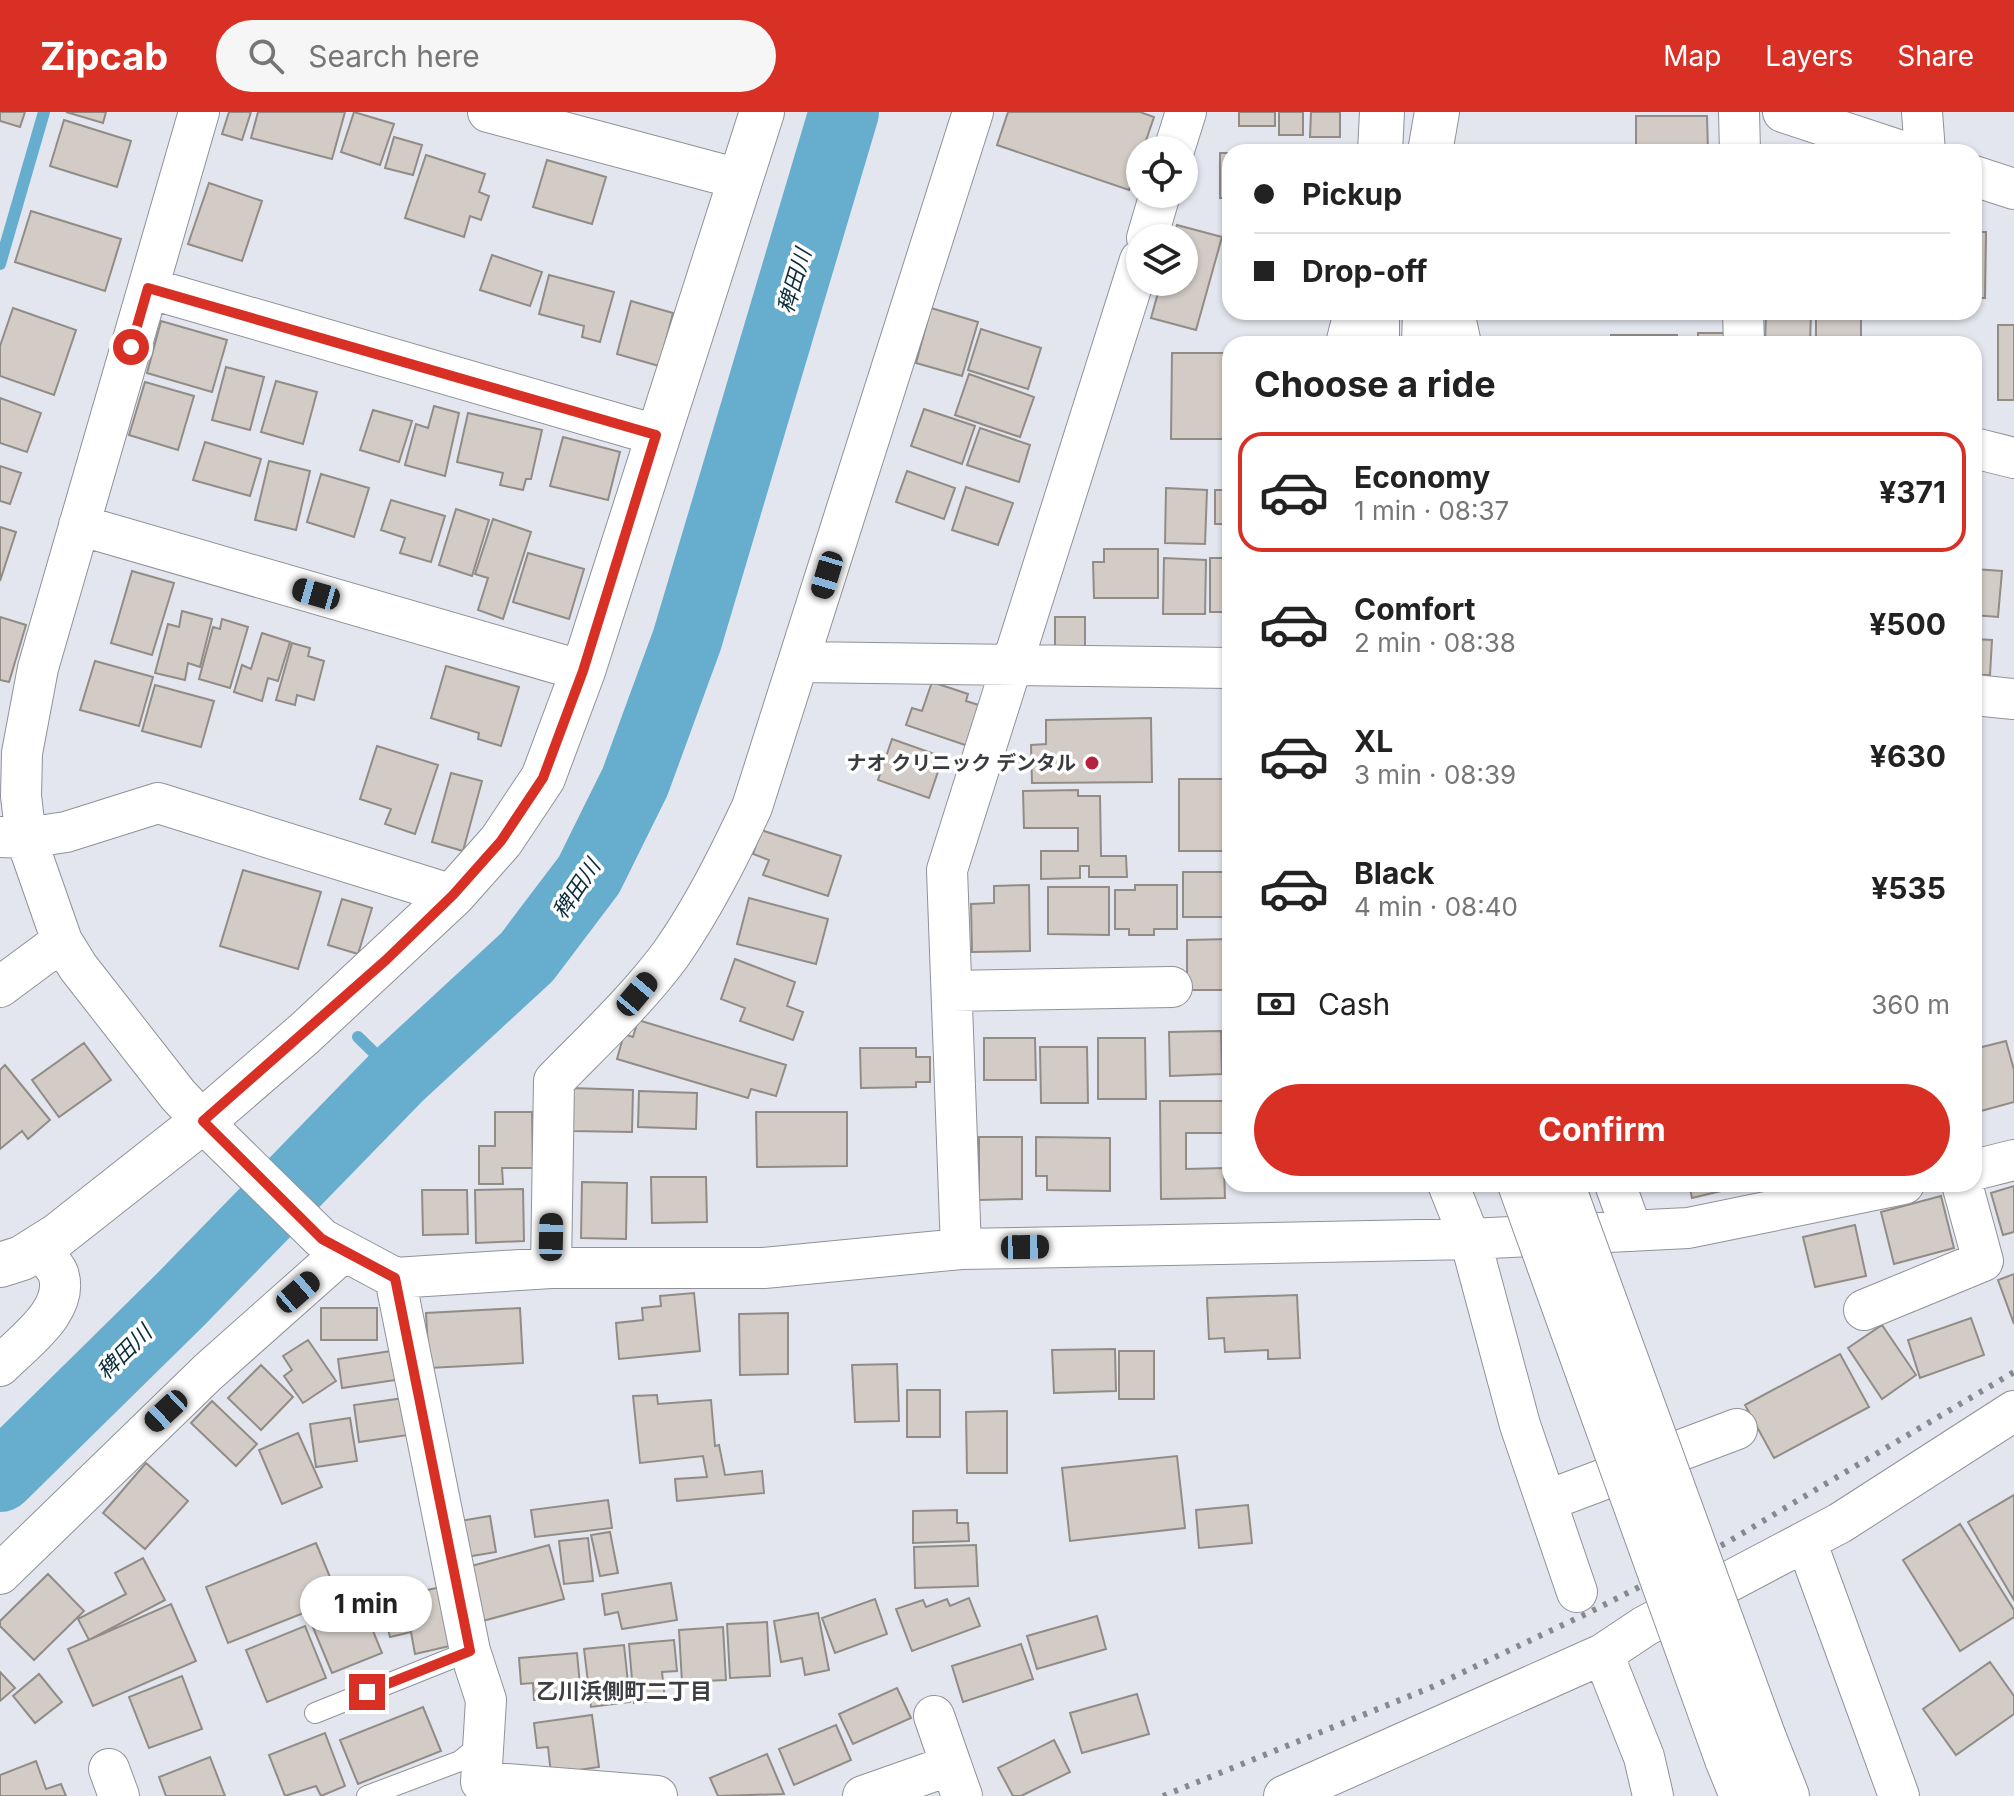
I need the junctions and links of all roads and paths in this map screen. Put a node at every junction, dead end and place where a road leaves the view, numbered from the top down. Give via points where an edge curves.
1 (199, 112) edge
2 (488, 112) edge
3 (762, 112) edge
4 (973, 112) edge
5 (1186, 112) edge
6 (1382, 112) edge
7 (1437, 112) edge
8 (1739, 112) edge
9 (1783, 112) edge
10 (1922, 112) edge
11 (1178, 136) edge
12 (1380, 144) edge
13 (1431, 144) edge
14 (1740, 144) edge
15 (1880, 144) edge
16 (1924, 144) edge
17 (739, 179) junction
18 (1982, 179) edge
19 (2014, 189) edge
20 (148, 288) junction
21 (1129, 296) edge
22 (656, 435) junction
23 (1982, 450) edge
24 (2014, 458) edge
25 (79, 525) junction
26 (800, 662) junction
27 (1015, 664) junction
28 (1222, 668) edge
29 (583, 671) junction
30 (1982, 696) edge
31 (2014, 699) edge
32 (13, 838) edge
33 (453, 895) junction
34 (62, 941) junction
35 (0, 987) edge
36 (1172, 987) dead end
37 (952, 991) junction
38 (210, 1128) junction
39 (2014, 1160) edge
40 (1982, 1168) edge
41 (1451, 1192) edge
42 (1523, 1192) edge
43 (1565, 1192) edge
44 (1618, 1192) edge
45 (1826, 1192) edge
46 (1964, 1192) edge
47 (1632, 1231) junction
48 (1470, 1239) junction
49 (332, 1245) junction
50 (961, 1249) junction
51 (19, 1256) edge
52 (551, 1268) junction
53 (395, 1278) junction
54 (1864, 1310) dead end
55 (0, 1366) edge
56 (2014, 1411) edge
57 (1737, 1429) dead end
58 (1546, 1501) junction
59 (1806, 1541) junction
60 (0, 1574) edge
61 (1577, 1592) dead end
62 (470, 1651) junction
63 (1603, 1654) junction
64 (315, 1713) dead end
65 (934, 1716) dead end
66 (486, 1740) junction
67 (1744, 1764) edge
68 (956, 1781) edge
69 (480, 1789) edge
70 (367, 1796) edge
71 (657, 1796) edge
72 (863, 1796) edge
73 (1284, 1796) edge
74 (1653, 1796) edge
75 (1787, 1796) edge
76 (1899, 1796) edge

1 - 20 street
2 - 17 street
3 - 17 street
4 - 26 street
5 - 11 street
6 - 12 street
7 - 13 street
8 - 14 street
9 - 15 street
10 - 16 street
17 - 22 street
18 - 19 street
20 - 22 street
20 - 25 street
21 - 27 street
22 - 29 street
23 - 24 street
25 - 29 street
25 - 32 street via 38,668
26 - 27 street
26 - 52 street via 769,761 724,868 671,954 554,1081
27 - 28 street
27 - 37 street via 947,870
29 - 33 street via 543,778 501,841
30 - 31 street
32 - 33 street via 66,832 158,803
32 - 34 street
33 - 38 street
34 - 35 street
34 - 38 street via 151,1060
36 - 37 street
37 - 50 street
38 - 49 street
38 - 51 street
39 - 40 street
41 - 48 street
42 - 67 street, bridge
43 - 67 street, bridge
44 - 47 street
45 - 47 street via 1794,1209 1688,1228
46 - 54 street via 1983,1261
47 - 48 street
48 - 50 street
48 - 58 street
49 - 53 street
49 - 60 street
50 - 52 street via 764,1268
51 - 55 street via 57,1272 60,1287 52,1313
52 - 53 street
53 - 62 street
56 - 59 street
57 - 58 street
58 - 61 street
59 - 63 street via 1645,1626
59 - 76 street
62 - 64 lane
62 - 66 street via 486,1700
63 - 73 street
63 - 74 street via 1644,1757
65 - 68 street
66 - 69 street
66 - 70 lane via 460,1761
67 - 75 street
68 - 72 street
69 - 71 street

